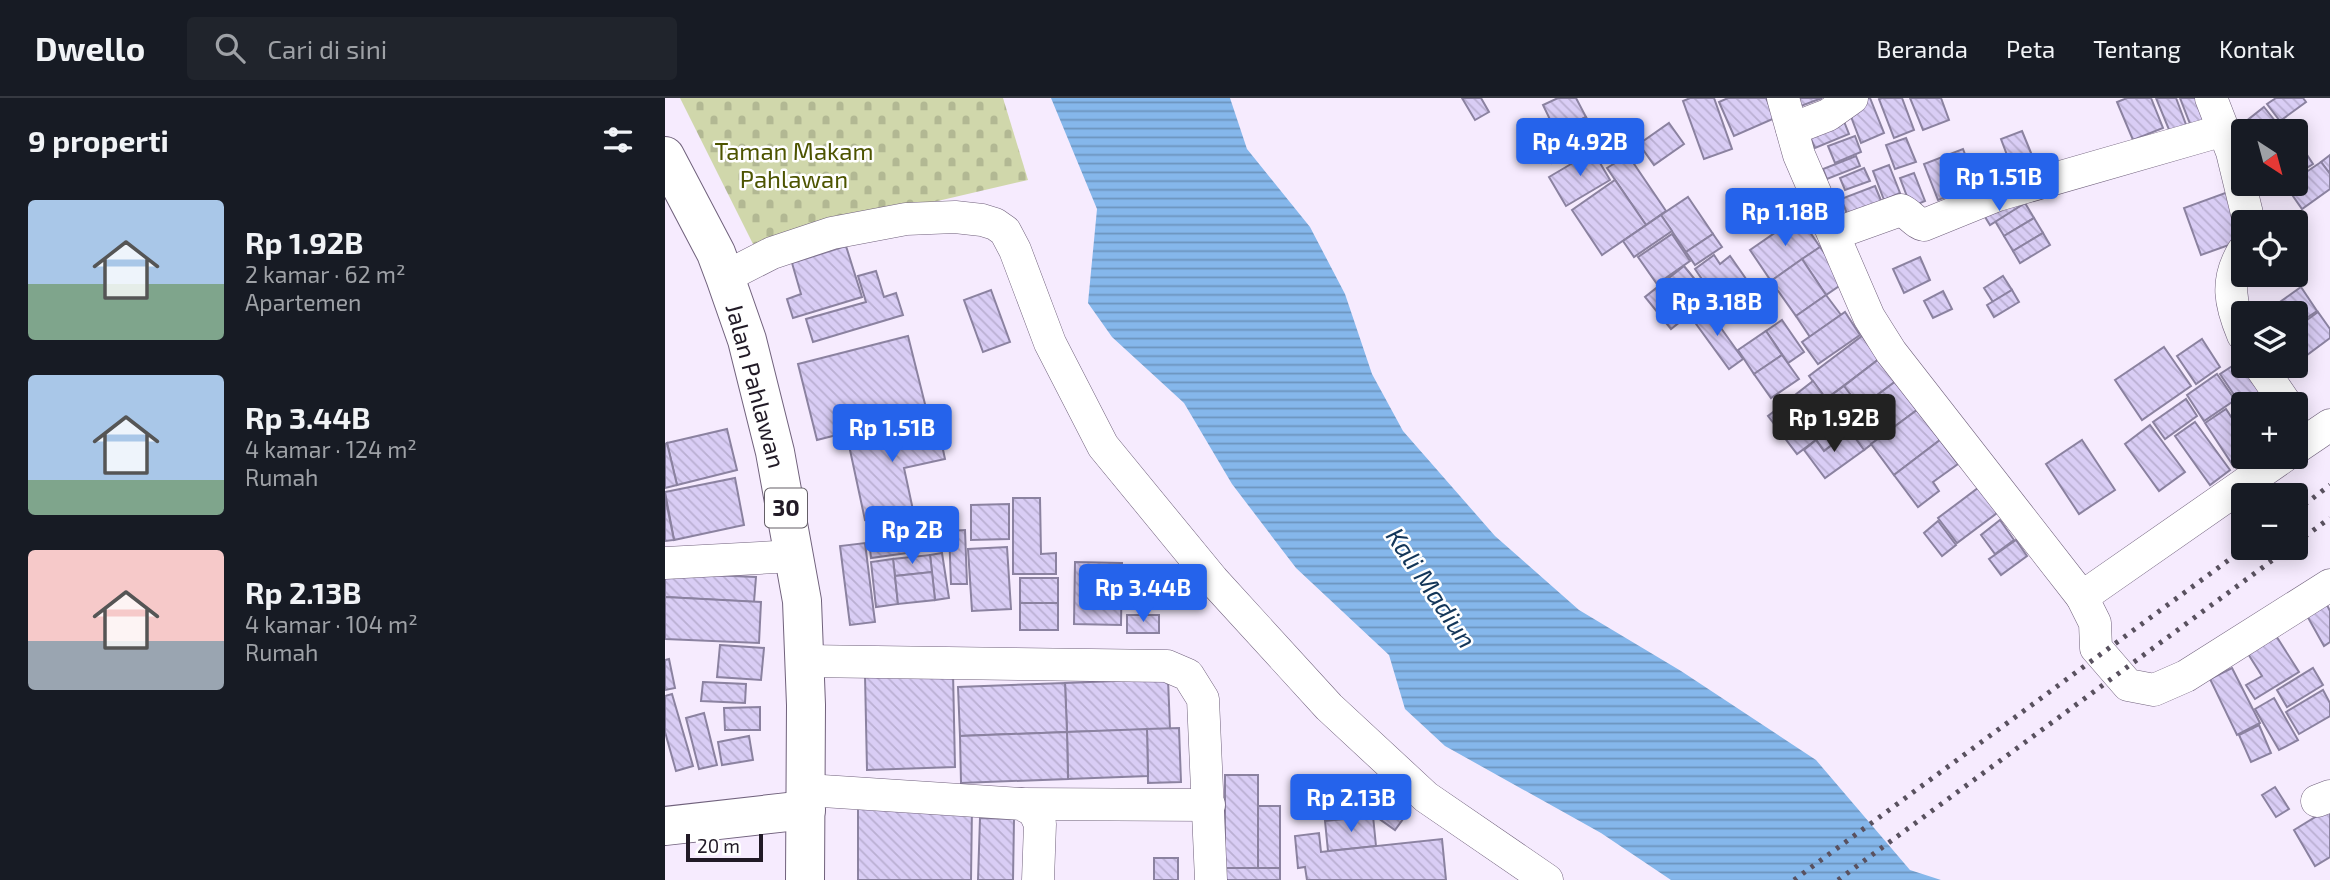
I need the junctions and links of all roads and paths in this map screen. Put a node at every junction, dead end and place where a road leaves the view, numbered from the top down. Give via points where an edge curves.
1 (1783, 98) edge
2 (1852, 98) edge
3 (2211, 98) edge
4 (1792, 129) junction
5 (2224, 130) junction
6 (665, 156) edge
7 (2246, 210) edge
8 (1834, 234) junction
9 (725, 277) junction
10 (2266, 469) edge
11 (795, 556) junction
12 (665, 563) edge
13 (2330, 585) edge
14 (2082, 597) junction
15 (805, 661) junction
16 (806, 800) junction
17 (1021, 804) junction
18 (1209, 805) junction
19 (665, 826) edge
20 (805, 880) edge
21 (1038, 880) edge
22 (1211, 880) edge
23 (1547, 880) edge

1 - 4 street
2 - 4 street via 1828,115
3 - 5 street
4 - 8 street
5 - 7 street
5 - 8 street via 1998,195 1924,225 1901,210
6 - 9 main road, Jalan Pahlawan / 30
8 - 14 street via 1869,317 1891,352
9 - 11 main road, Jalan Pahlawan / 30 via 756,375
9 - 23 street via 772,253 845,230 906,219 982,220 1005,231 1049,342 1103,446 1204,569 1329,707 1426,797
10 - 14 street
11 - 12 street
11 - 15 main road, Jalan Pahlawan / 30
13 - 14 street via 2186,676 2154,690 2128,685 2097,648 2095,623
15 - 16 main road, Jalan Pahlawan / 30
15 - 18 street via 1167,666 1188,675 1203,699
16 - 17 street
16 - 19 main road
16 - 20 main road, Jalan Pahlawan / 30
17 - 18 street
17 - 21 street via 1034,811 1040,824
18 - 22 street

